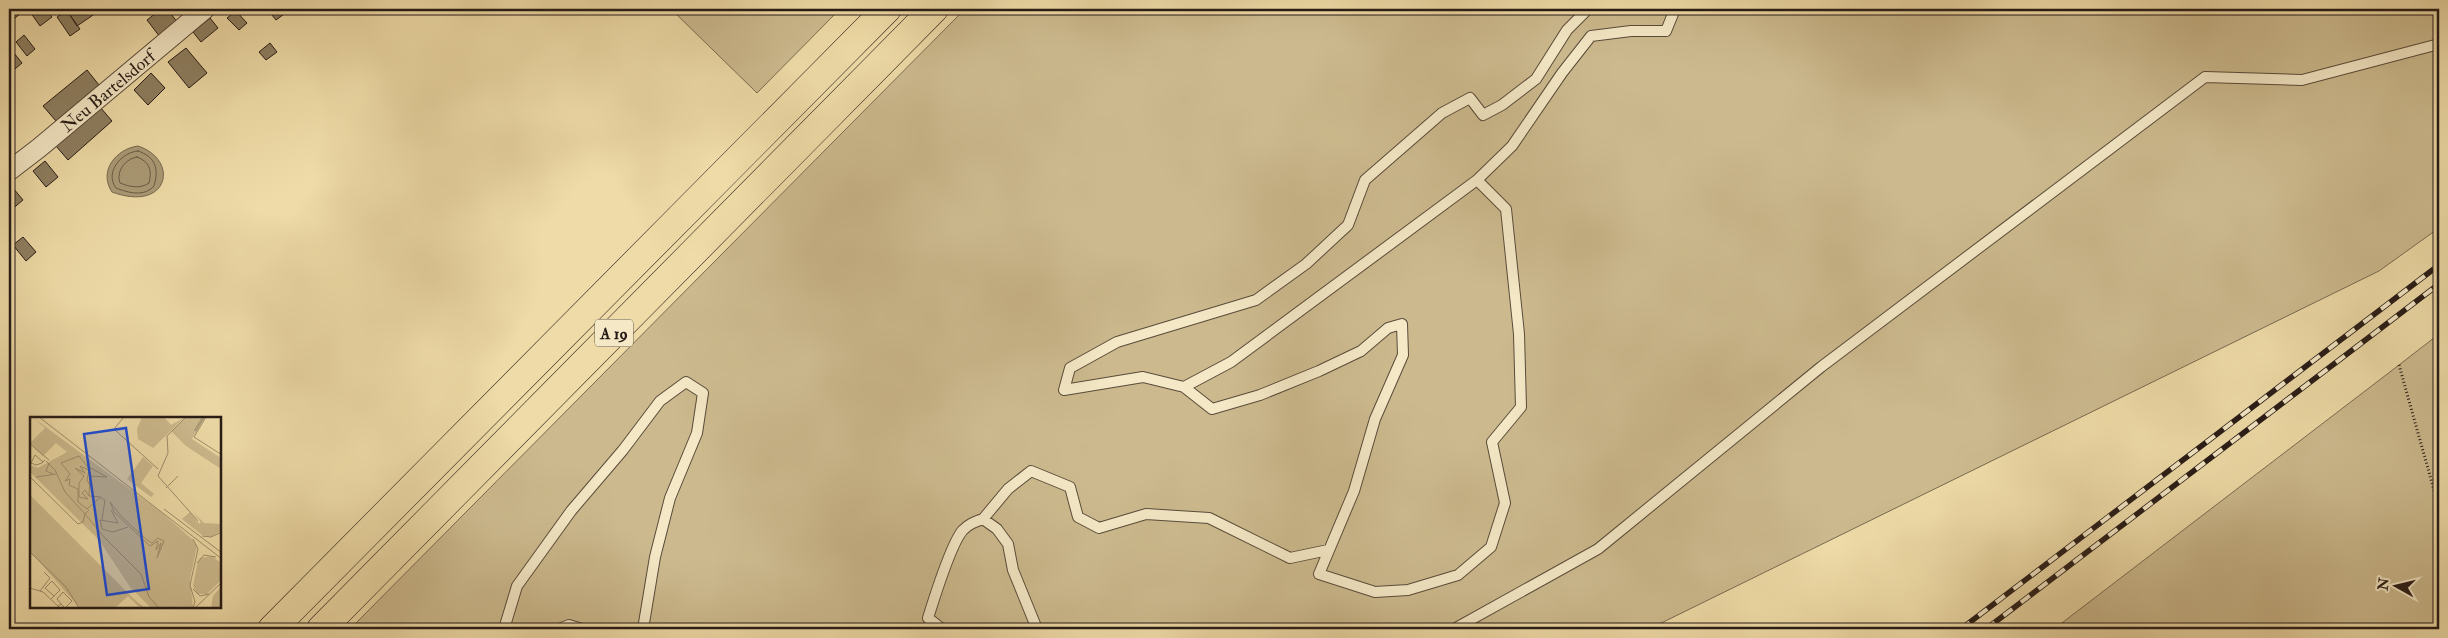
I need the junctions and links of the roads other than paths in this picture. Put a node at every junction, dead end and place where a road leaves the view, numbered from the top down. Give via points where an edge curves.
1 (205, 9) edge
2 (887, 9) edge
3 (934, 9) edge
4 (1588, 9) edge
5 (1676, 9) edge
6 (2439, 44) edge
7 (9, 170) edge
8 (1476, 180) junction
9 (1184, 387) junction
10 (983, 519) junction
11 (1328, 550) junction
12 (272, 629) edge
13 (321, 629) edge
14 (504, 629) edge
15 (559, 629) edge
16 (582, 629) edge
17 (643, 629) edge
18 (942, 629) edge
19 (1037, 629) edge
20 (1454, 629) edge

1 - 7 street, Neu Bartelsdorf via 40,148
2 - 12 highway, A 19
3 - 13 highway, A 19
4 - 9 lane via 1567,30 1536,79 1483,115 1470,98 1442,113 1365,180 1348,225 1306,264 1256,300 1116,342 1070,368 1064,390 1143,377
5 - 8 lane via 1666,31 1591,36 1512,146
6 - 20 lane via 2302,80 2205,77 1822,367 1598,549
8 - 9 lane via 1231,362
8 - 11 lane via 1506,209 1519,334 1521,407 1492,442 1505,503 1491,547 1458,575 1408,590 1375,592 1319,574
9 - 11 lane via 1212,408 1260,395 1361,352 1388,328 1402,324 1403,355 1375,419 1354,491
10 - 11 lane via 1008,489 1031,471 1070,486 1078,517 1099,528 1146,514 1209,518 1290,558
10 - 18 lane via 971,523 961,532 941,578 928,618
10 - 19 lane via 997,529 1008,544 1013,570
14 - 17 lane via 517,586 571,511 660,401 686,382 703,392 697,433 670,498 655,557
15 - 16 lane via 569,625

